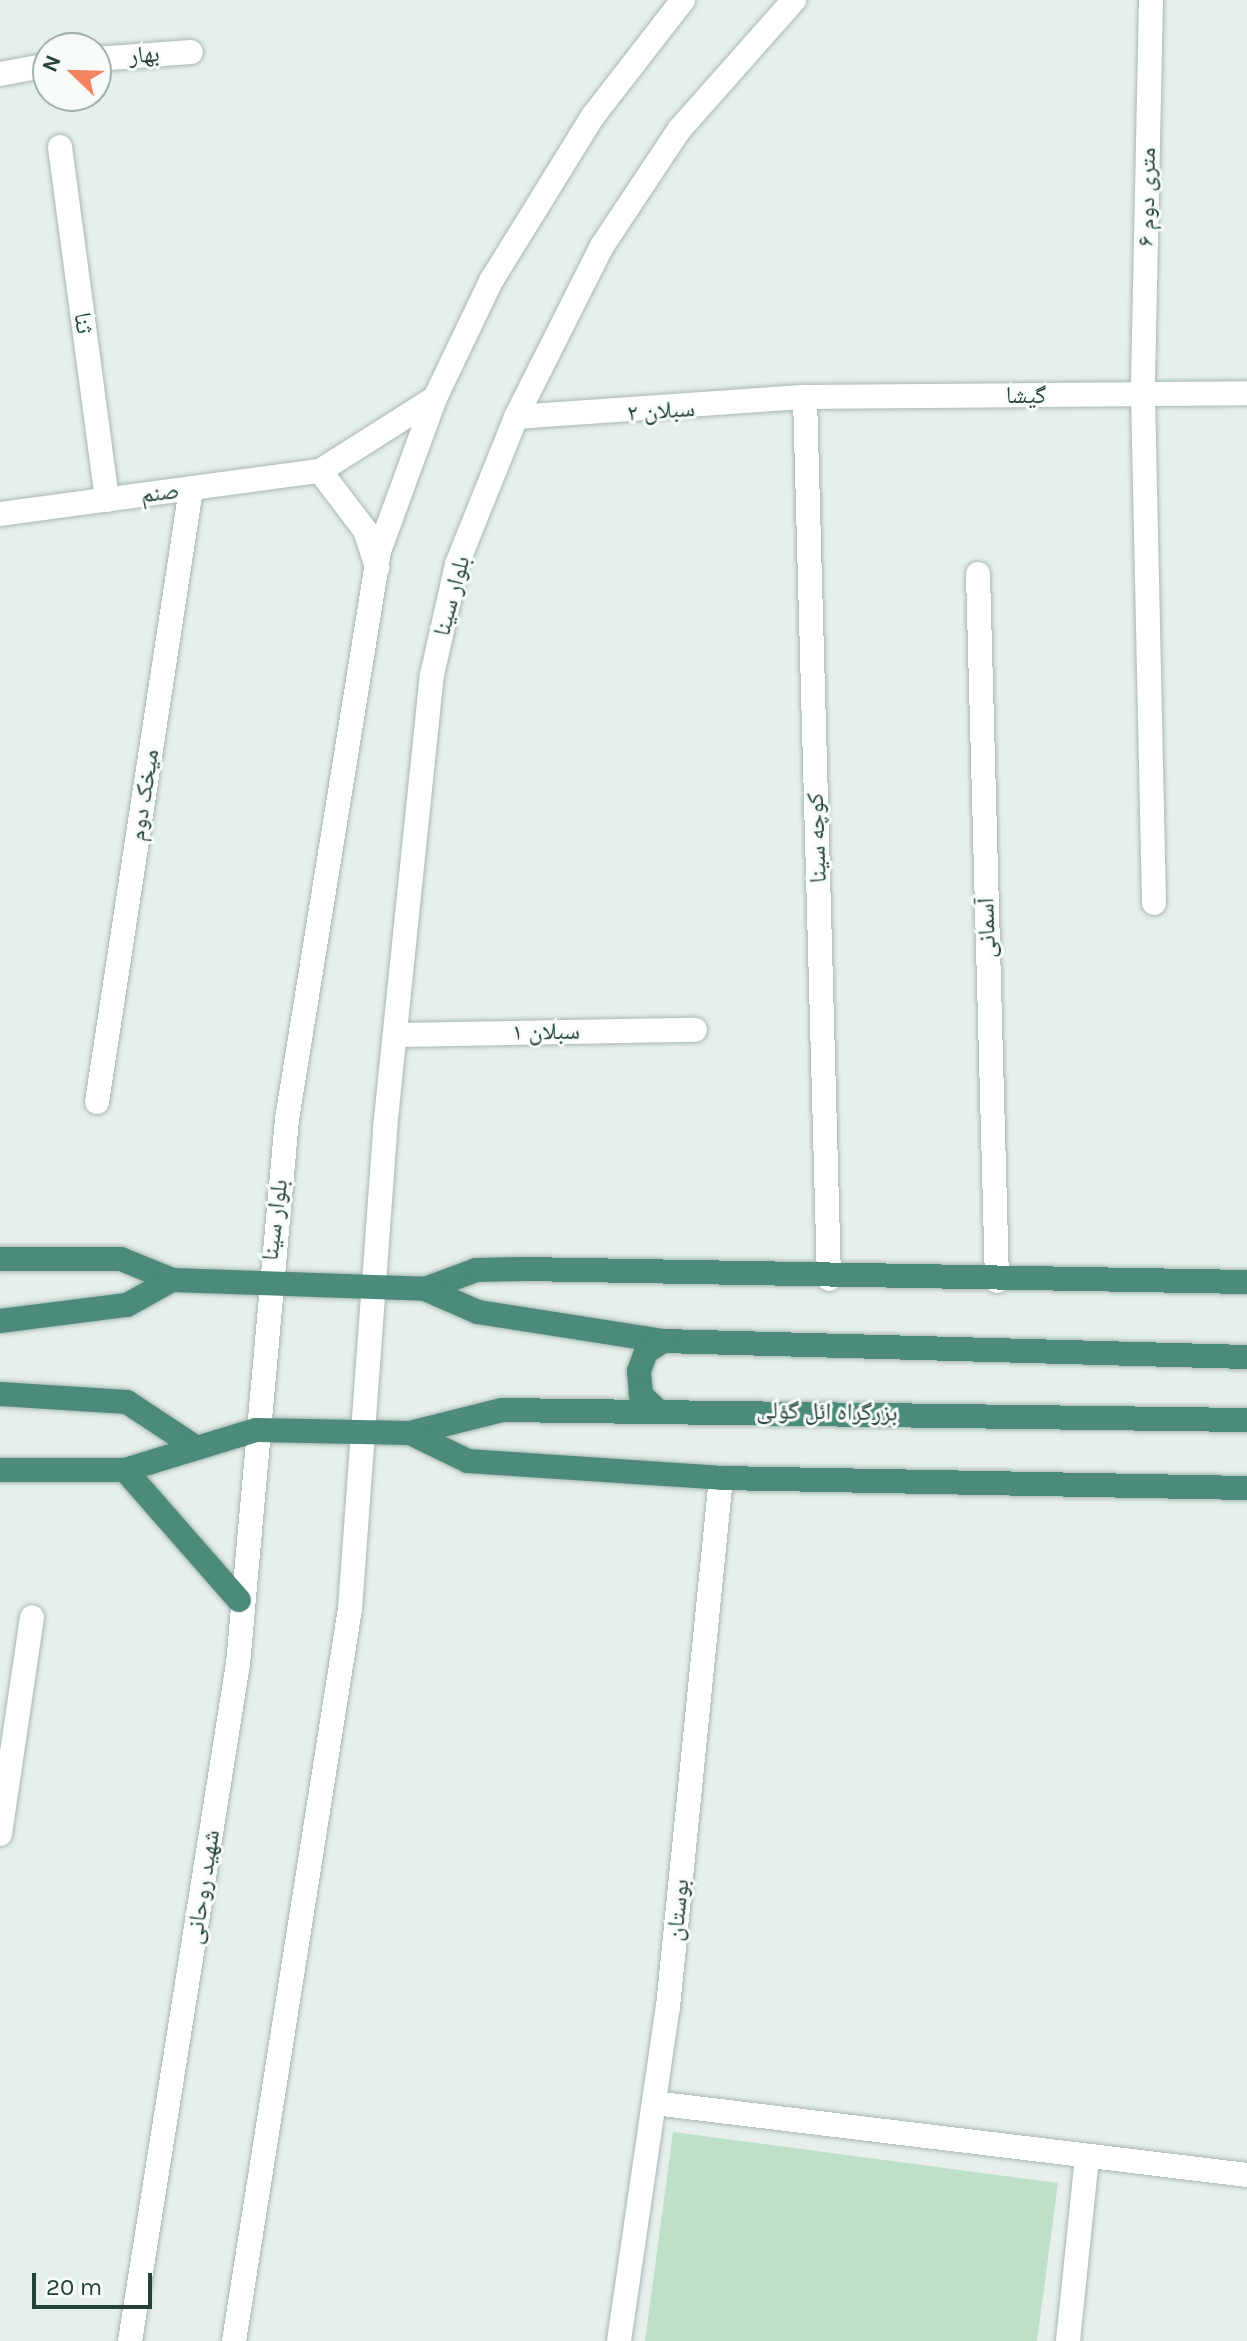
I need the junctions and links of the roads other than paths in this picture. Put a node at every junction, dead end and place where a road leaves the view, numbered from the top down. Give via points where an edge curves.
1 (683, 0) edge
2 (794, 0) edge
3 (1151, 0) edge
4 (191, 52) dead end
5 (112, 58) edge
6 (32, 68) edge
7 (0, 74) edge
8 (60, 147) dead end
9 (1247, 393) edge
10 (1143, 395) junction
11 (805, 397) junction
12 (435, 398) junction
13 (516, 417) junction
14 (320, 471) junction
15 (191, 489) junction
16 (107, 500) junction
17 (0, 514) edge
18 (377, 568) junction
19 (978, 574) dead end
20 (1154, 903) dead end
21 (695, 1030) dead end
22 (396, 1035) junction
23 (97, 1102) dead end
24 (0, 1259) edge
25 (829, 1279) junction
26 (172, 1280) junction
27 (997, 1281) junction
28 (1247, 1282) edge
29 (268, 1283) junction
30 (371, 1285) junction
31 (425, 1289) junction
32 (0, 1321) edge
33 (663, 1341) junction
34 (1247, 1357) edge
35 (0, 1394) edge
36 (656, 1409) junction
37 (1247, 1420) edge
38 (256, 1430) junction
39 (364, 1433) junction
40 (410, 1433) junction
41 (192, 1445) junction
42 (0, 1470) edge
43 (125, 1470) junction
44 (721, 1478) junction
45 (1247, 1488) edge
46 (239, 1600) junction
47 (32, 1617) dead end
48 (0, 1834) edge
49 (654, 2103) junction
50 (1087, 2156) junction
51 (1247, 2175) edge
52 (130, 2341) edge
53 (234, 2341) edge
54 (619, 2341) edge
55 (1068, 2341) edge

1 - 12 street, بلوار سینا via 593,116 491,281
2 - 13 street, بلوار سینا via 679,130 602,246
3 - 10 street, ۶ متری دوم
4 - 5 street, بهار
6 - 7 street
8 - 16 street, ثنا
9 - 10 street, گیشا
10 - 11 street, گیشا
10 - 20 street, ۶ متری دوم
11 - 13 street, سبلان ۲ via 650,413
11 - 25 street, کوچه سینا
12 - 14 street
12 - 18 street, بلوار سینا
13 - 22 street, بلوار سینا via 457,564 432,675
14 - 15 street, صنم
14 - 18 street via 365,530
15 - 16 street, صنم
15 - 23 street, میخک دوم
16 - 17 street, صنم
18 - 29 street, بلوار سینا via 287,1119
19 - 27 street, آسمانی
21 - 22 street, سبلان ۱
22 - 30 street, بلوار سینا
24 - 26 highway via 121,1259
25 - 27 highway
25 - 31 highway via 492,1270
26 - 29 highway
26 - 32 highway via 127,1305
27 - 28 highway
29 - 30 highway
29 - 38 street, بلوار سینا
30 - 31 highway
30 - 39 street, بلوار سینا
31 - 33 highway via 478,1312
33 - 34 highway
33 - 36 highway via 646,1352 639,1371 641,1395
35 - 41 highway via 127,1402
36 - 37 highway, بزرگراه ائل گؤلی
36 - 40 highway, بزرگراه ائل گؤلی via 475,1412
38 - 39 highway
38 - 41 highway
38 - 46 street, شهید روحانی
39 - 40 highway
39 - 53 street via 350,1609
40 - 44 highway via 468,1461
41 - 43 highway
42 - 43 highway
43 - 46 highway
44 - 45 highway
44 - 49 street, بوستان
46 - 52 street, شهید روحانی via 238,1664
47 - 48 street
49 - 50 street
49 - 54 street, بوستان
50 - 51 street
50 - 55 street

